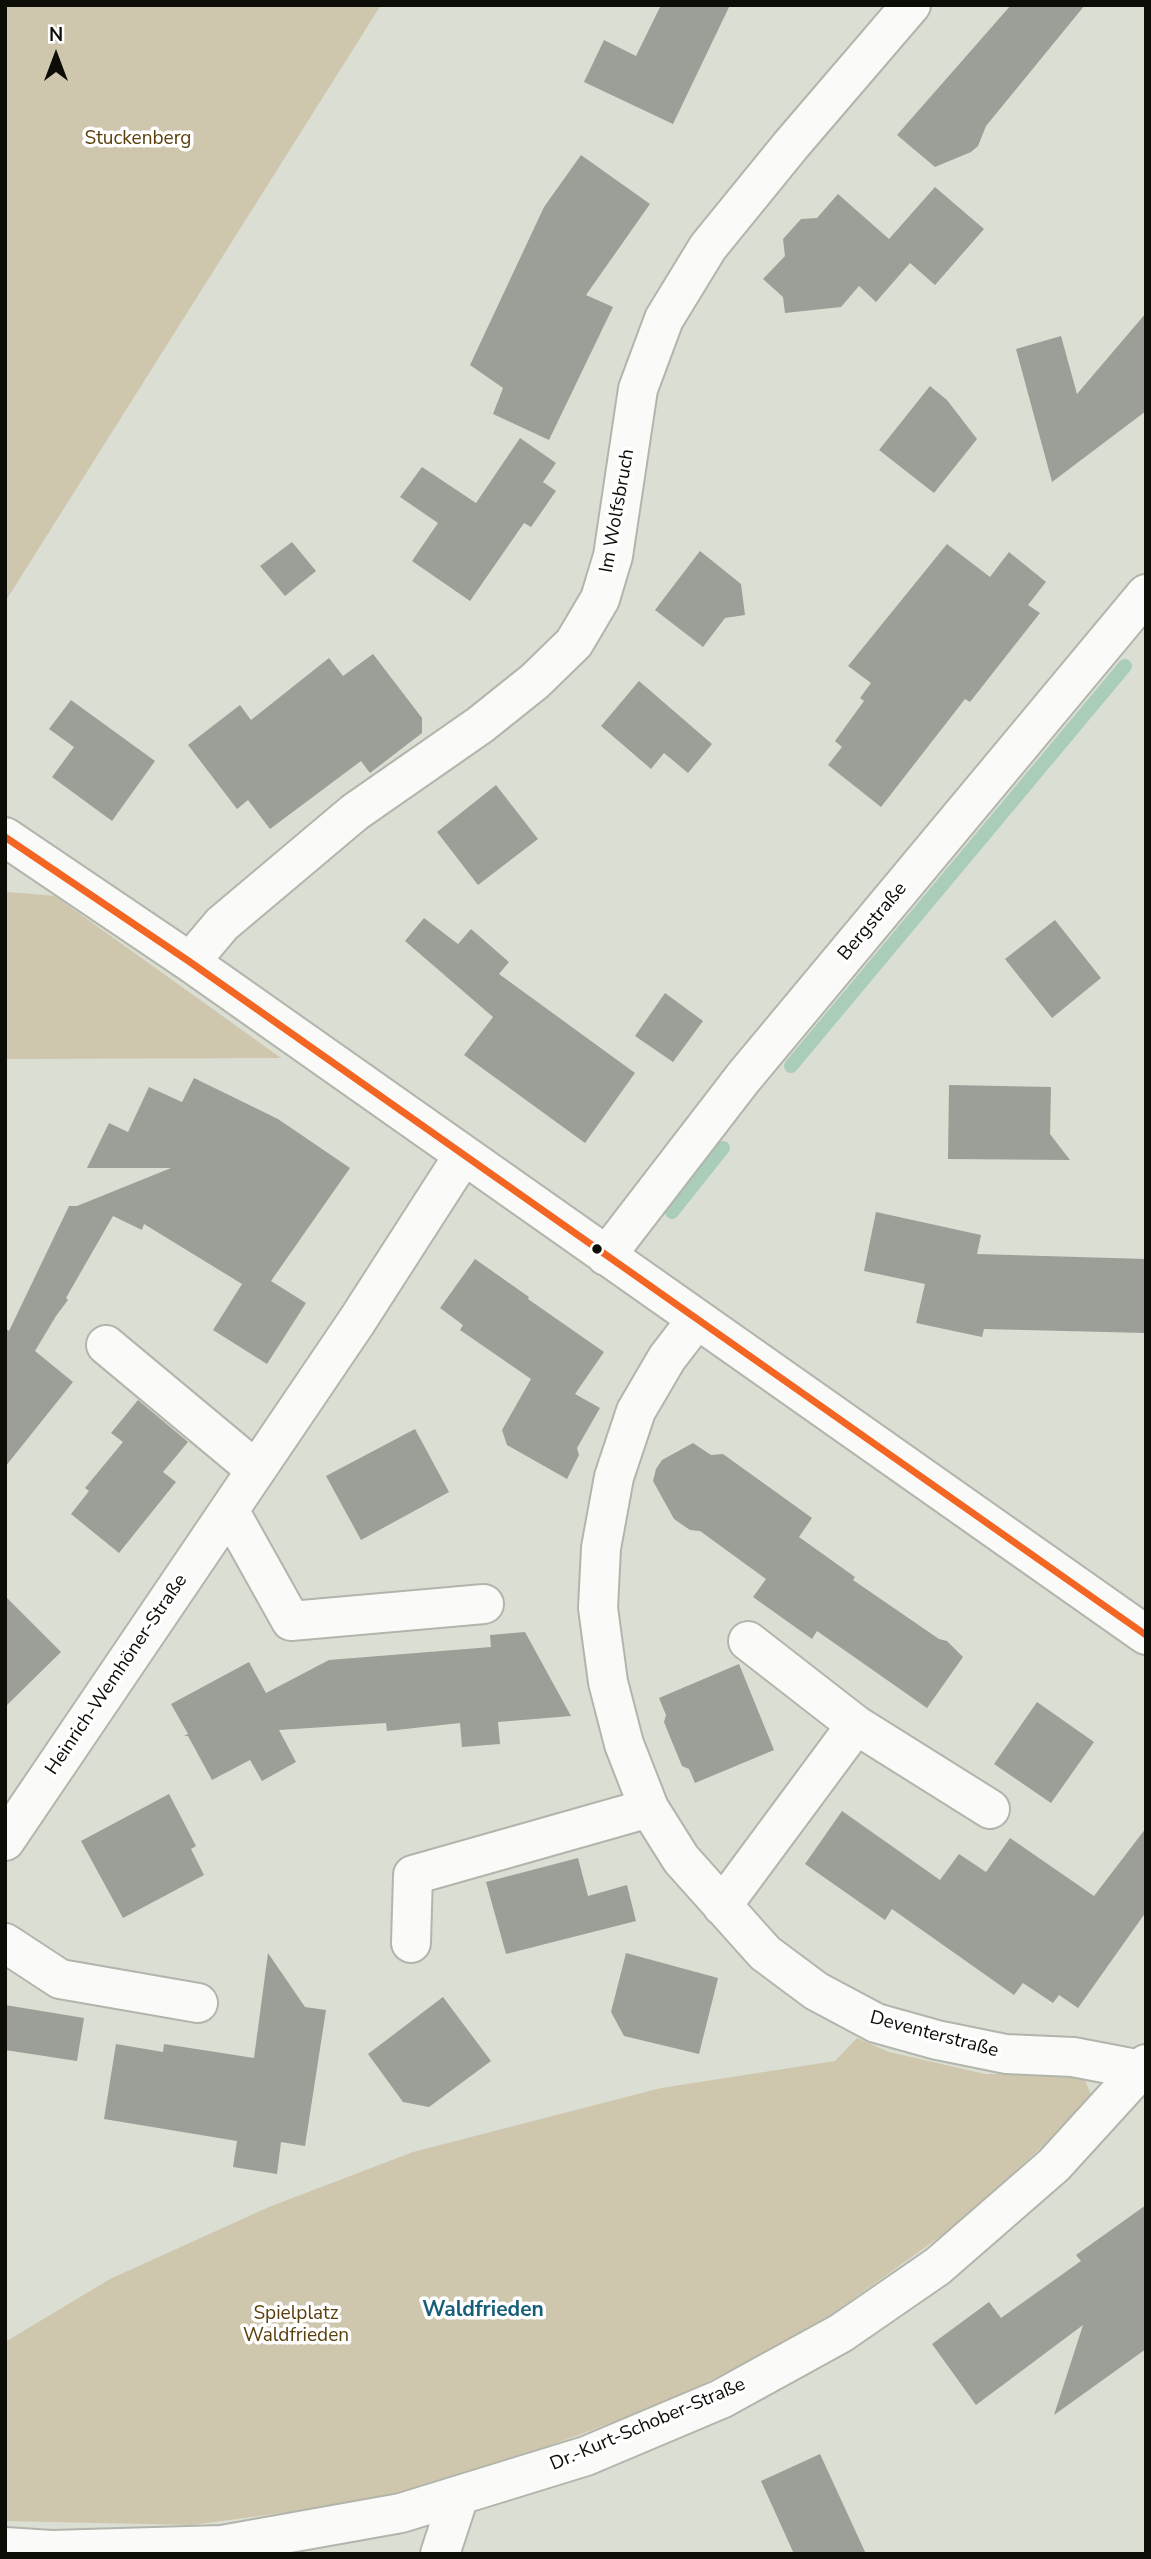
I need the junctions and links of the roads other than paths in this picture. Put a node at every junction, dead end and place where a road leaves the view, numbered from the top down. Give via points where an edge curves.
1 (911, 5) edge
2 (1146, 594) edge
3 (5, 837) edge
4 (190, 962) junction
5 (463, 1156) junction
6 (606, 1256) junction
7 (696, 1319) junction
8 (106, 1345) dead end
9 (256, 1470) junction
10 (229, 1510) junction
11 (484, 1604) dead end
12 (1146, 1635) edge
13 (748, 1641) dead end
14 (856, 1725) junction
15 (649, 1808) junction
16 (990, 1809) dead end
17 (5, 1841) edge
18 (722, 1906) junction
19 (5, 1943) edge
20 (411, 1943) dead end
21 (198, 2003) dead end
22 (1144, 2067) edge
23 (459, 2496) junction
24 (5, 2547) edge
25 (440, 2554) edge

1 - 4 street, Im Wolfsbruch via 708,247 664,320 638,389 613,556 600,599 574,643 480,725 345,821 222,924
2 - 6 street, Bergstraße via 743,1078
3 - 4 street
4 - 5 street
5 - 6 street
5 - 9 street, Heinrich-Wemhöner-Straße
6 - 7 street
7 - 12 street
7 - 15 street, Deventerstraße via 667,1357 636,1411 614,1476 601,1548 598,1608 608,1682 624,1744
8 - 9 street
9 - 10 street, Heinrich-Wemhöner-Straße
10 - 11 street via 292,1620
10 - 17 street, Heinrich-Wemhöner-Straße
13 - 14 street
14 - 16 street
14 - 18 street
15 - 18 street, Deventerstraße via 681,1859
15 - 20 street via 412,1875
18 - 22 street, Deventerstraße via 765,1953 816,1991 876,2024 1006,2054
19 - 21 street via 60,1979
22 - 23 street, Dr.-Kurt-Schober-Straße via 1054,2165 938,2266 841,2333 721,2399 586,2456
23 - 24 street, Dr.-Kurt-Schober-Straße via 401,2513 222,2544 52,2550
23 - 25 street

